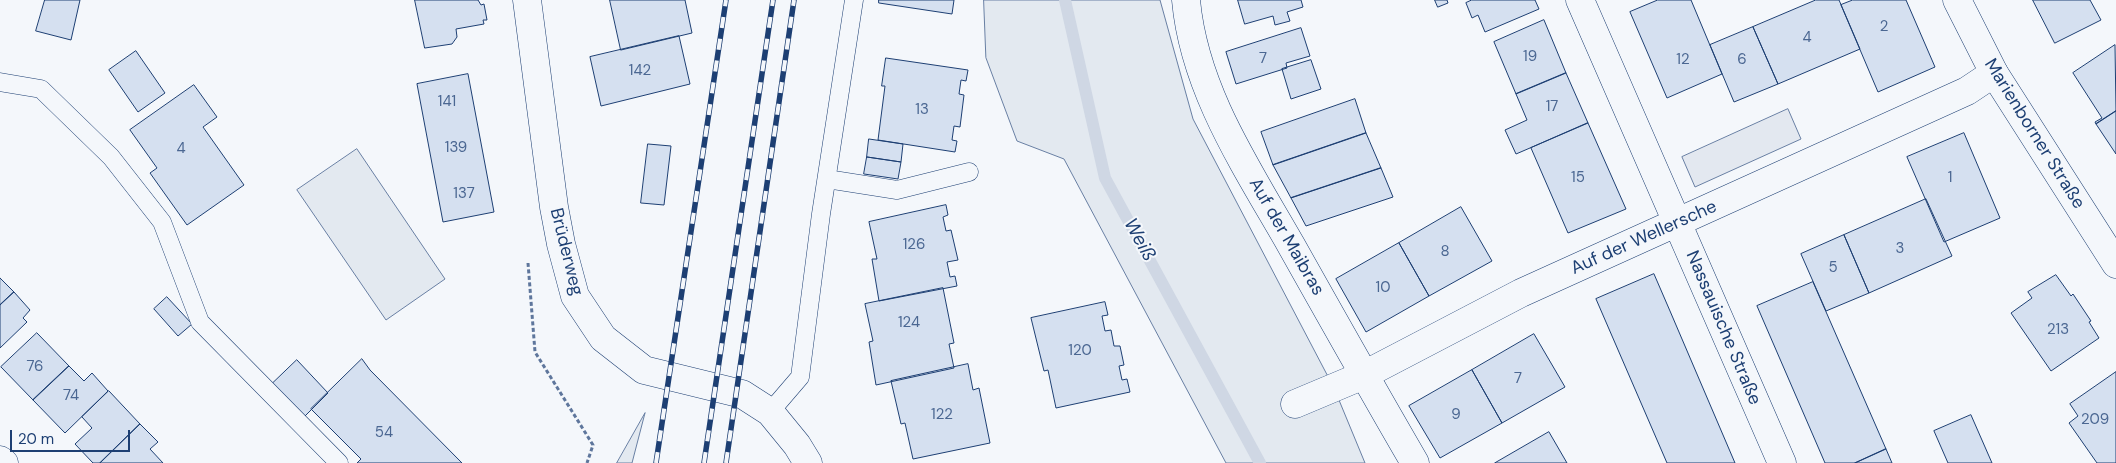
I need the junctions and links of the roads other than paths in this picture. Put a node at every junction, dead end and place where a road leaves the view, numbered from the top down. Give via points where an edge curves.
1 (527, 0) edge
2 (854, 0) edge
3 (1186, 0) edge
4 (1580, 0) edge
5 (1958, 0) edge
6 (1994, 73) junction
7 (0, 82) edge
8 (969, 172) dead end
9 (827, 179) junction
10 (1678, 223) junction
11 (2116, 264) edge
12 (1364, 374) junction
13 (1295, 404) dead end
14 (770, 412) junction
15 (0, 460) edge
16 (4, 463) edge
17 (339, 463) edge
18 (808, 463) edge
19 (1415, 463) edge
20 (1782, 463) edge

1 - 14 street, Brüderweg via 554,206 575,296 603,338 644,370 742,394
2 - 9 lane
3 - 12 street, Auf der Maibras via 1188,24 1210,97
4 - 10 street, Nassauische Straße
5 - 6 street, Marienborner Straße
6 - 10 street, Auf der Wellersche via 1967,90
6 - 11 street, Marienborner Straße
7 - 17 lane via 42,89 111,157 162,222 200,322
8 - 9 lane via 897,190
9 - 14 lane via 800,377
10 - 12 street, Auf der Wellersche via 1521,293
10 - 20 street, Nassauische Straße
12 - 13 street, Auf der Wellersche
12 - 19 street, Auf der Maibras
14 - 18 street, Brüderweg
15 - 16 street

